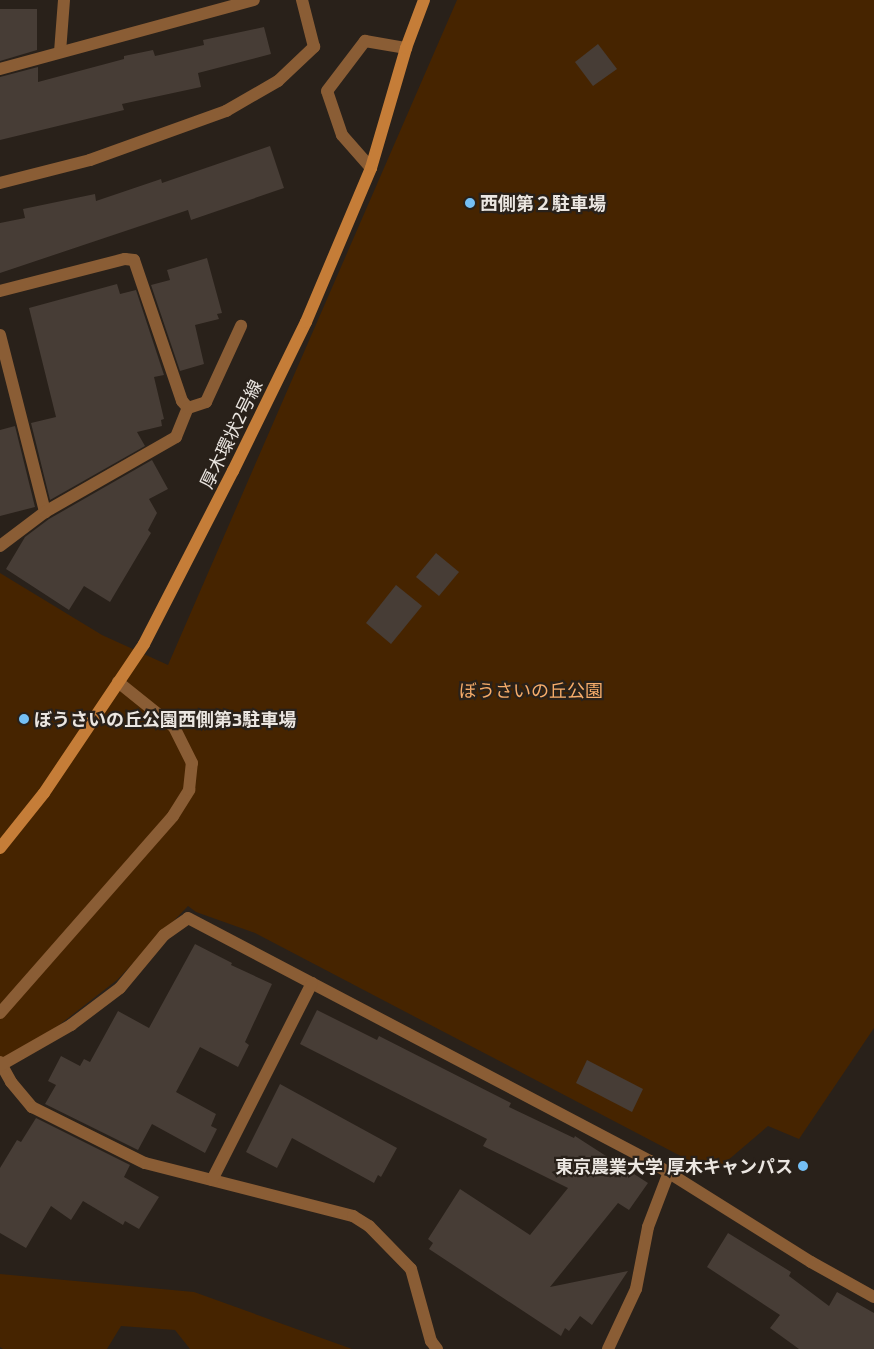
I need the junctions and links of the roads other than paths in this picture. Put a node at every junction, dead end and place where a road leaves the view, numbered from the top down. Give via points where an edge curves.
1 (64, 0) edge
2 (254, 0) edge
3 (302, 0) edge
4 (424, 0) edge
5 (406, 48) junction
6 (60, 52) junction
7 (0, 69) edge
8 (371, 168) junction
9 (0, 182) edge
10 (0, 291) edge
11 (241, 326) dead end
12 (0, 335) edge
13 (188, 408) junction
14 (45, 512) junction
15 (0, 546) edge
16 (118, 682) junction
17 (0, 848) edge
18 (312, 983) junction
19 (0, 1013) edge
20 (1, 1064) edge
21 (668, 1172) junction
22 (212, 1180) junction
23 (874, 1297) edge
24 (437, 1349) edge
25 (608, 1349) edge

1 - 6 street
2 - 6 street
3 - 9 street via 314,48 278,81 226,111 90,160
4 - 5 street, 厚木環状2号線
5 - 8 street, 厚木環状2号線
5 - 8 street via 365,41 327,90 342,135
6 - 7 street
8 - 16 street, 厚木環状2号線 via 302,330 148,635
10 - 13 street via 125,259 134,260 182,401
11 - 13 street via 206,402
12 - 14 street
13 - 14 street via 176,437
14 - 15 street
16 - 17 street, 厚木環状2号線 via 44,792
16 - 19 street via 174,727 192,763 189,790 173,816
18 - 20 street via 188,918 164,935 120,988 71,1026
18 - 21 street
18 - 22 street
20 - 22 street via 32,1107 145,1163
21 - 23 street via 811,1262
21 - 25 street via 648,1227 636,1289
22 - 24 street via 352,1216 369,1226 411,1269 431,1341

